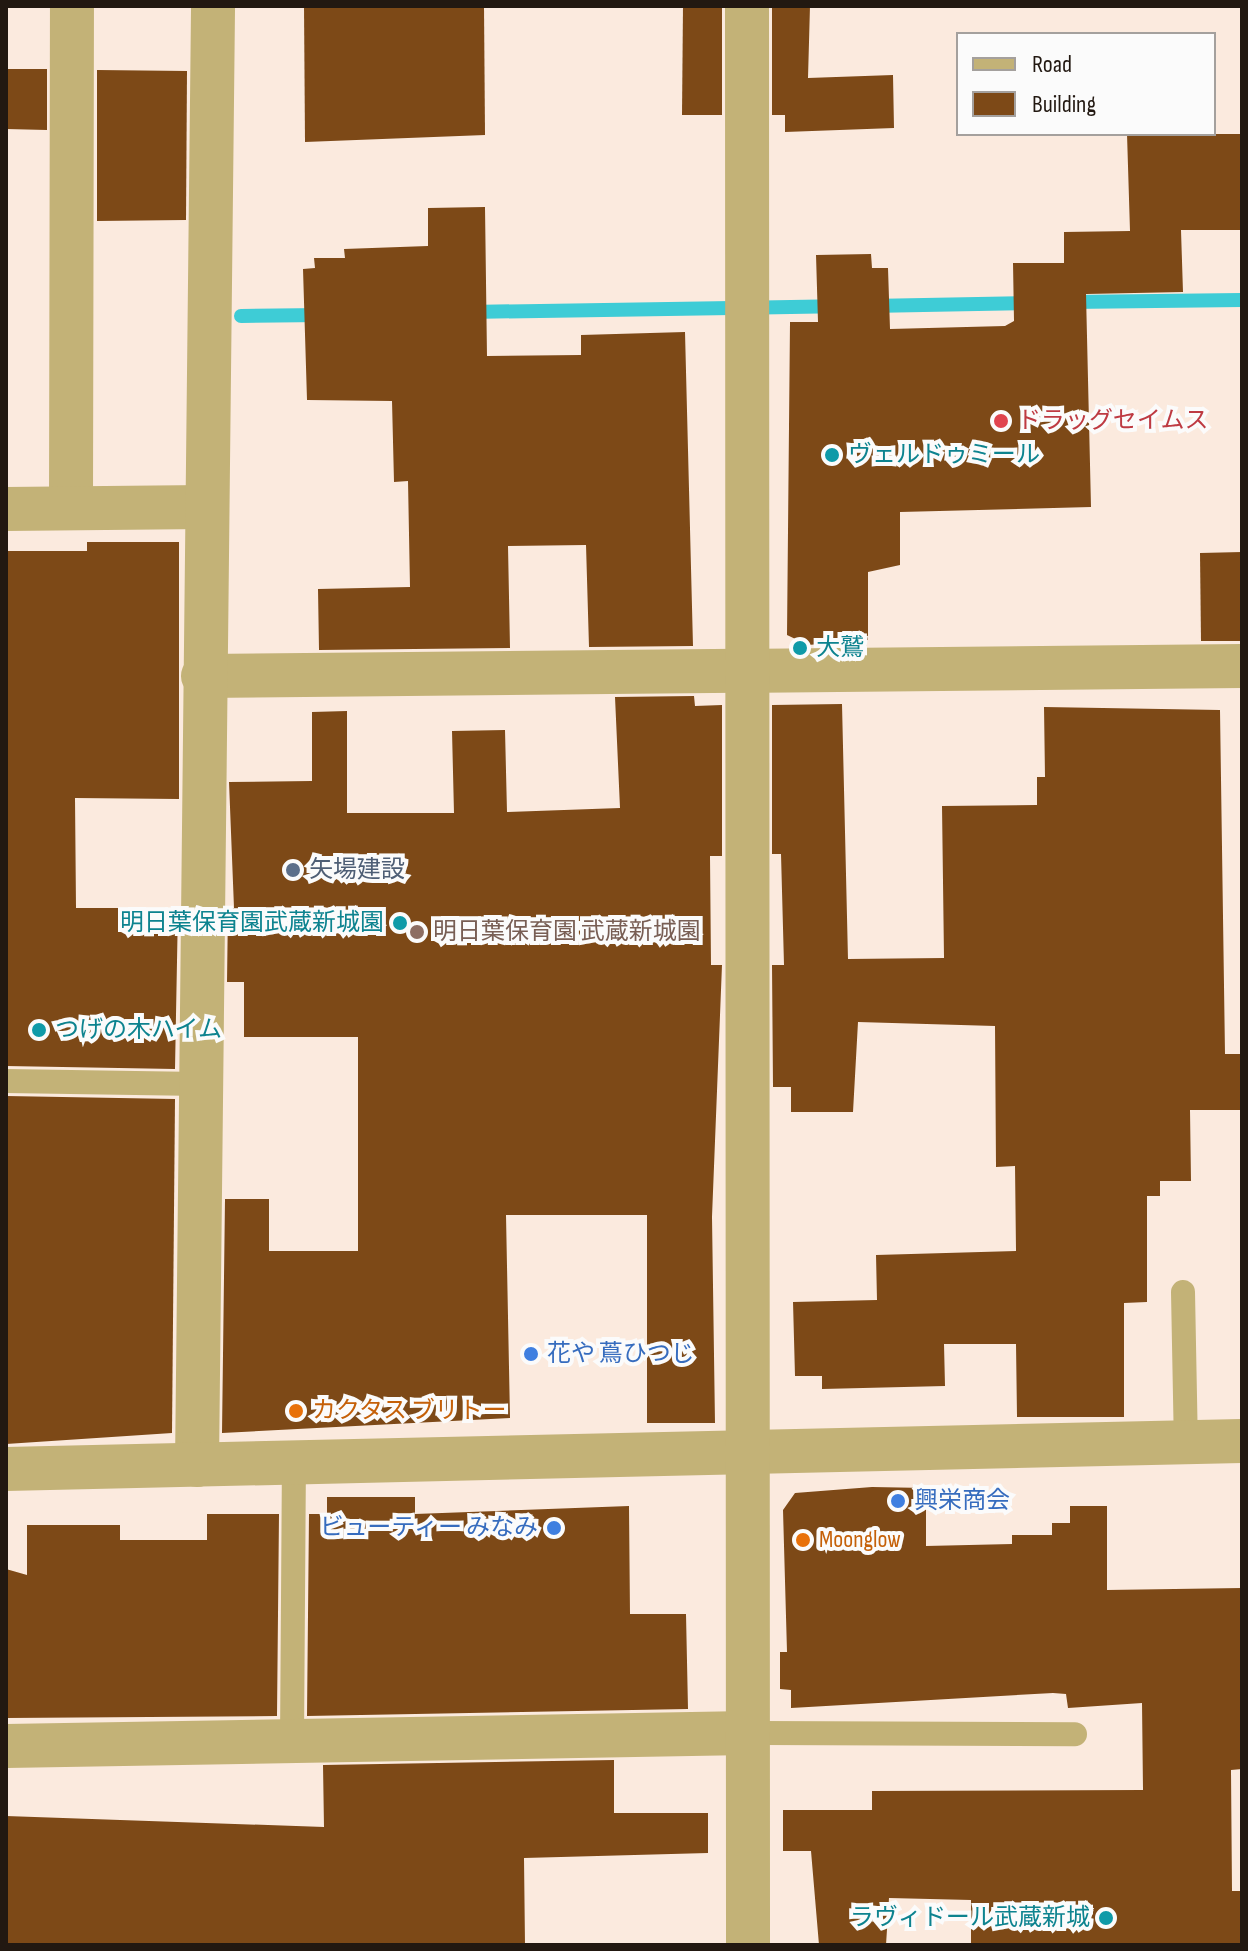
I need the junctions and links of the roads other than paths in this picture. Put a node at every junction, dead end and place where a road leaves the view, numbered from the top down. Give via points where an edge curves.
1 (72, 6) edge
2 (213, 6) edge
3 (747, 6) edge
4 (205, 507) junction
5 (71, 508) junction
6 (6, 509) edge
7 (1242, 666) edge
8 (744, 673) junction
9 (203, 676) junction
10 (6, 1081) edge
11 (200, 1084) junction
12 (1183, 1292) dead end
13 (1242, 1441) edge
14 (1186, 1443) junction
15 (749, 1452) junction
16 (294, 1462) junction
17 (197, 1465) junction
18 (6, 1469) edge
19 (748, 1733) junction
20 (1075, 1734) dead end
21 (292, 1742) junction
22 (6, 1746) edge
23 (748, 1945) edge

1 - 5 street
2 - 4 street
3 - 8 street
4 - 5 street
4 - 9 street
5 - 6 street
7 - 8 street
8 - 9 street
8 - 15 street
9 - 11 street
10 - 11 lane
11 - 17 street
12 - 14 lane
13 - 14 street
14 - 15 street
15 - 16 street
15 - 19 street
16 - 17 street
16 - 21 lane
17 - 18 street
19 - 20 lane
19 - 21 street
19 - 23 street
21 - 22 street

